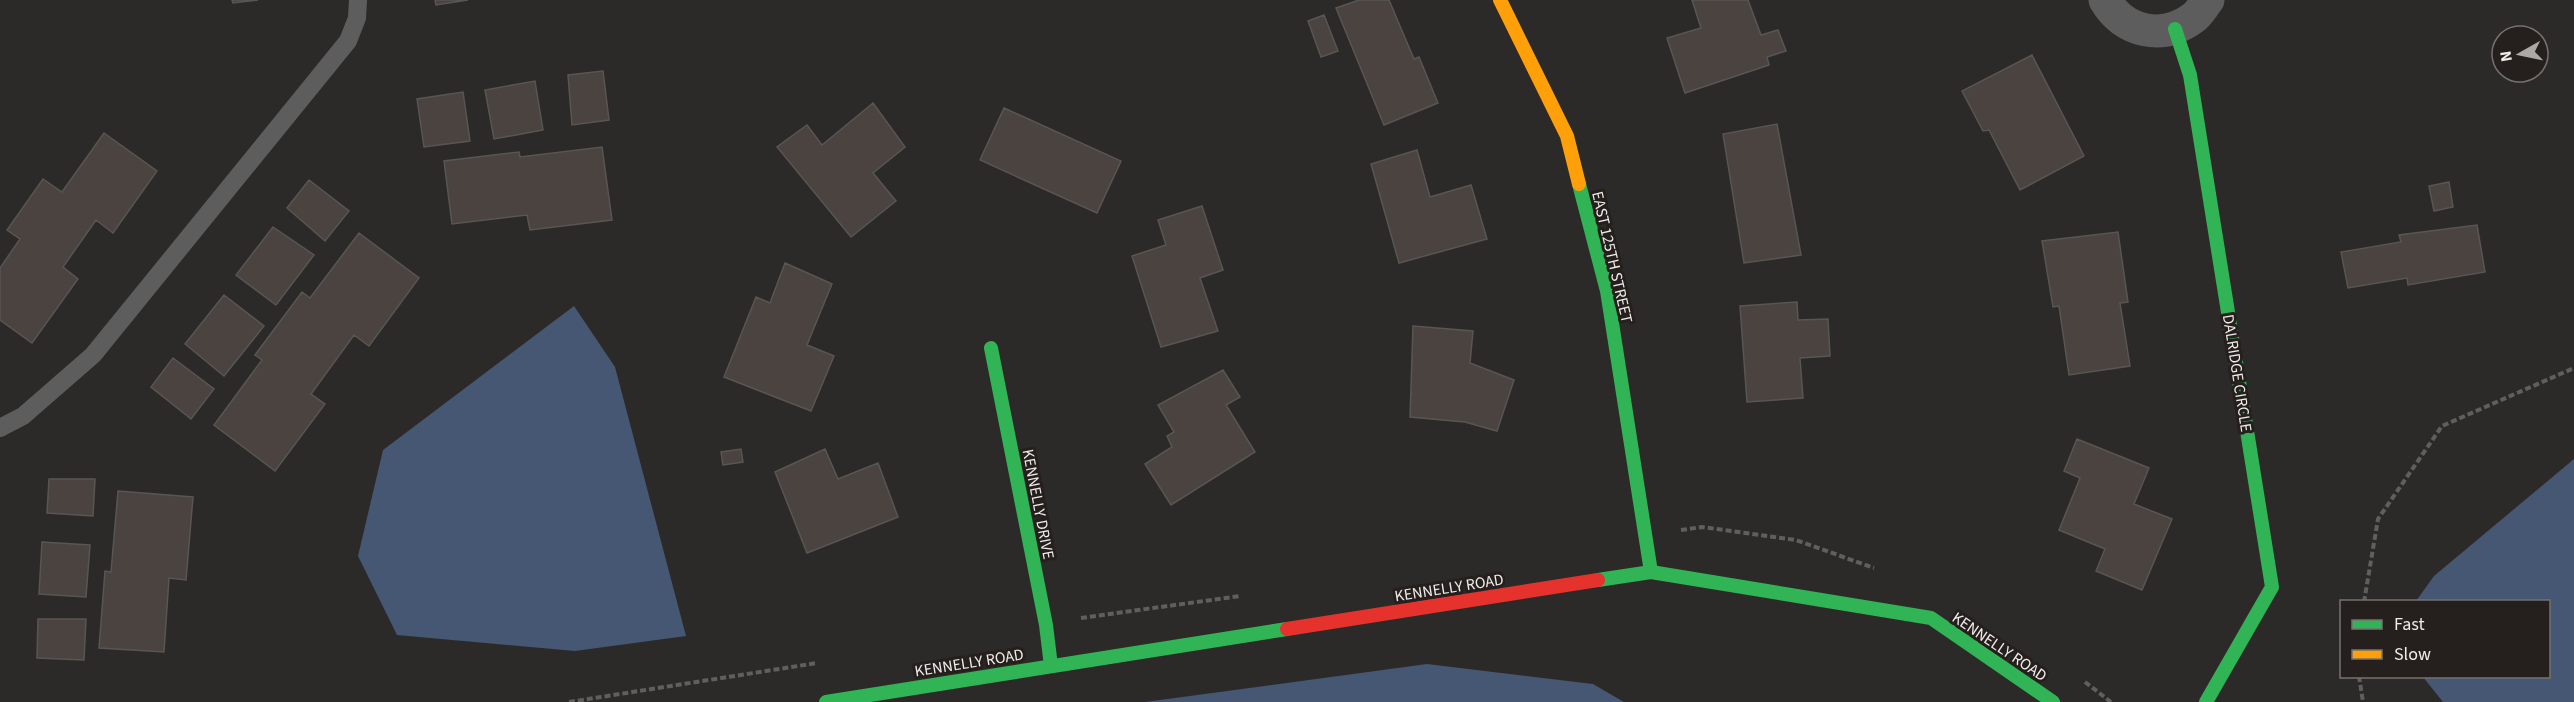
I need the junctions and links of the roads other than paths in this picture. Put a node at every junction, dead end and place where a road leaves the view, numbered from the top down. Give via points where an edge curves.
1 (358, 0) edge
2 (1500, 0) edge
3 (2105, 0) edge
4 (2208, 0) edge
5 (2175, 29) junction
6 (991, 348) dead end
7 (0, 428) edge
8 (1651, 572) junction
9 (1051, 666) junction
10 (826, 702) edge
11 (2053, 702) edge
12 (2206, 702) edge

1 - 7 lane via 357,18 348,41 93,355 23,416
2 - 8 street, EAST 125TH STREET via 1569,147 1607,291
3 - 5 street via 2112,12 2131,26 2153,32
4 - 5 street via 2195,17
5 - 12 street, DALRIDGE CIRCLE via 2190,75 2272,587
6 - 9 street, KENNELLY DRIVE
8 - 9 street, KENNELLY ROAD
8 - 11 street, KENNELLY ROAD via 1932,618
9 - 10 street, KENNELLY ROAD

